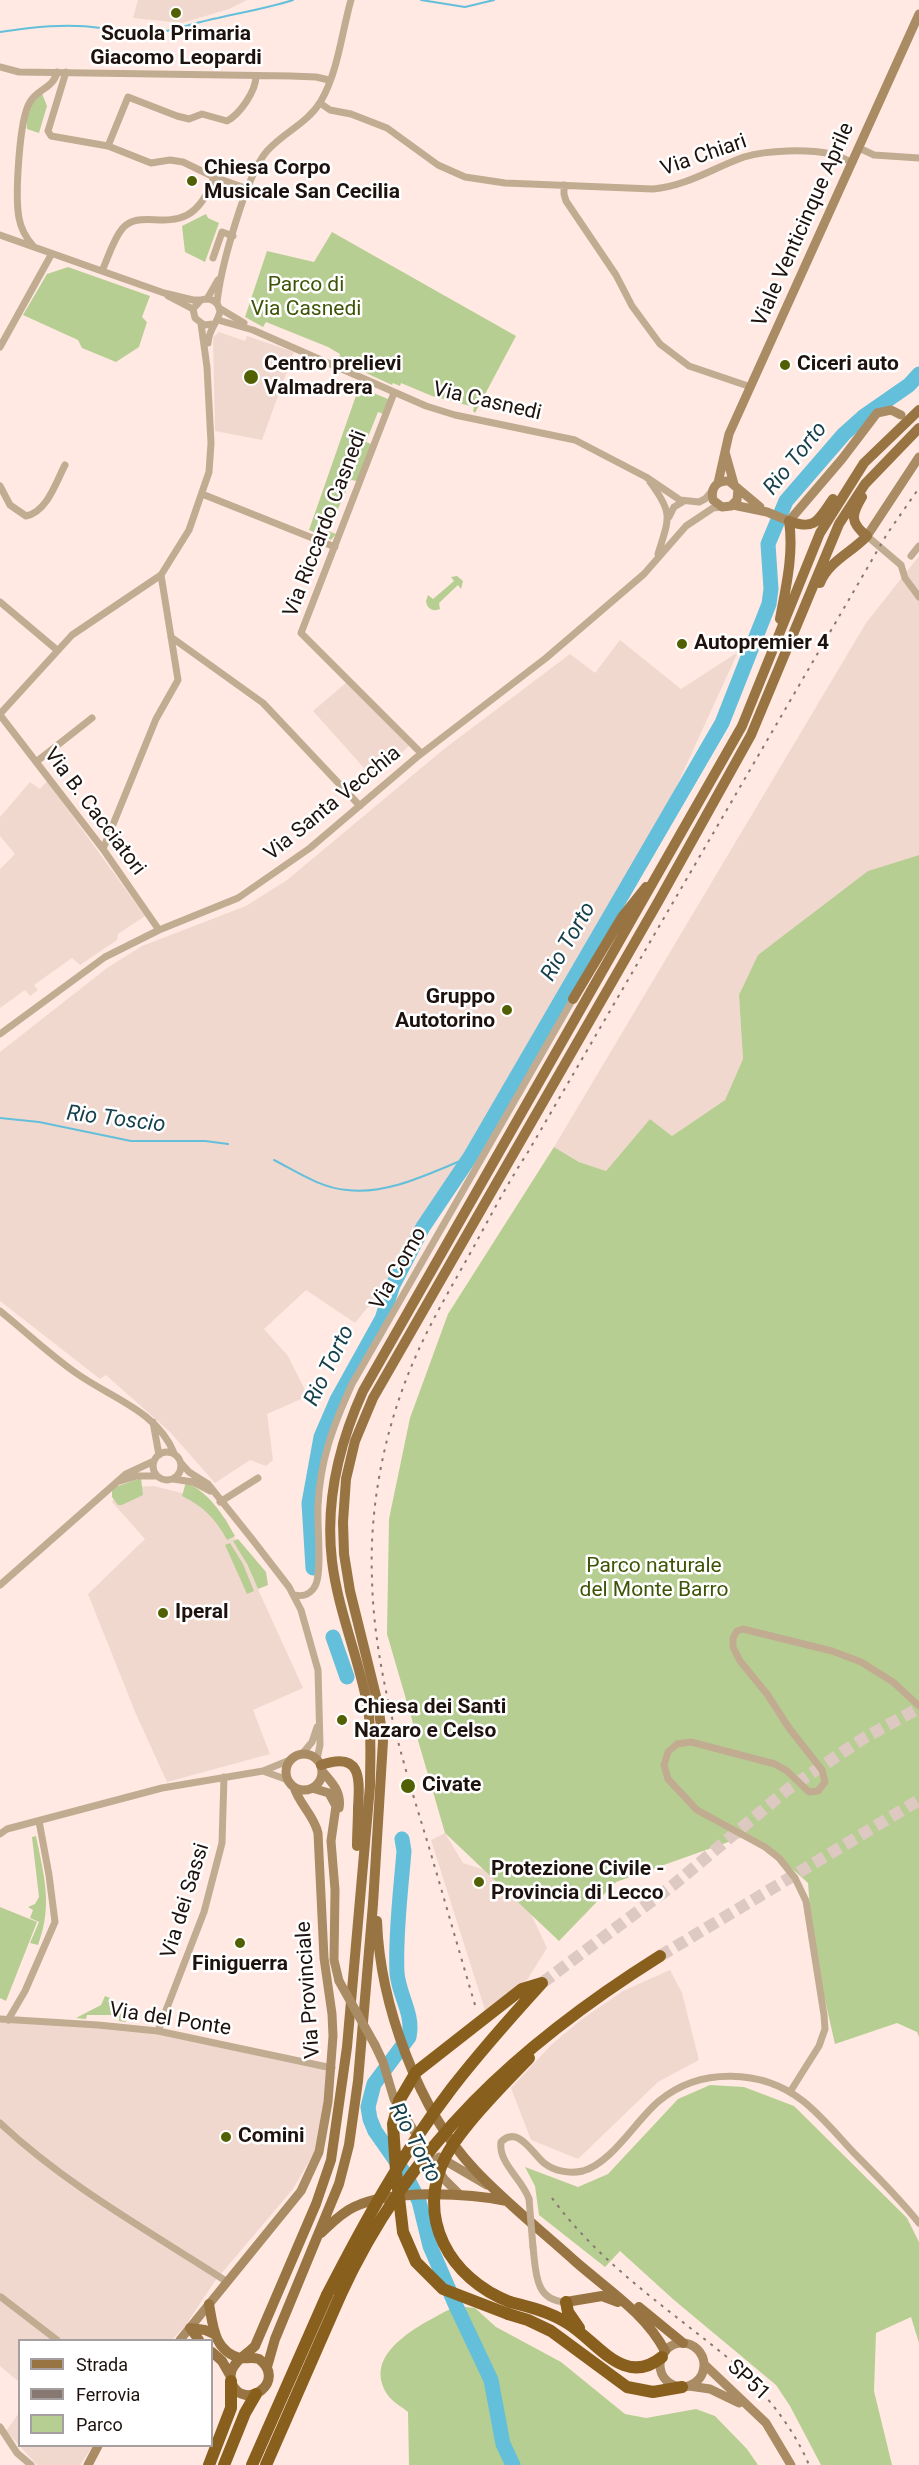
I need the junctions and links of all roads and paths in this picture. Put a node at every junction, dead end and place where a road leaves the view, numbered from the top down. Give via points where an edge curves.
1 (351, 0) edge
2 (919, 14) edge
3 (916, 31) edge
4 (0, 63) edge
5 (0, 67) edge
6 (10, 69) junction
7 (57, 72) junction
8 (66, 72) junction
9 (256, 76) junction
10 (329, 80) junction
11 (320, 103) junction
12 (108, 146) junction
13 (859, 148) junction
14 (919, 158) edge
15 (853, 162) junction
16 (214, 177) junction
17 (564, 185) junction
18 (248, 189) junction
19 (22, 231) junction
20 (0, 235) edge
21 (233, 236) junction
22 (10, 239) junction
23 (34, 246) junction
24 (51, 255) junction
25 (213, 258) dead end
26 (102, 271) junction
27 (219, 278) junction
28 (164, 293) junction
29 (204, 299) junction
30 (218, 306) junction
31 (193, 309) junction
32 (215, 322) junction
33 (201, 324) junction
34 (254, 330) junction
35 (0, 347) edge
36 (207, 367) junction
37 (751, 387) junction
38 (394, 393) junction
39 (919, 410) edge
40 (901, 415) dead end
41 (919, 428) edge
42 (725, 452) junction
43 (919, 457) edge
44 (864, 463) junction
45 (65, 465) dead end
46 (876, 474) junction
47 (646, 477) junction
48 (0, 486) edge
49 (715, 487) junction
50 (736, 487) junction
51 (202, 494) junction
52 (684, 501) junction
53 (733, 505) junction
54 (722, 507) junction
55 (767, 512) junction
56 (668, 519) junction
57 (786, 520) junction
58 (686, 526) junction
59 (867, 536) junction
60 (919, 546) edge
61 (335, 547) junction
62 (657, 556) junction
63 (901, 565) junction
64 (160, 575) junction
65 (919, 597) edge
66 (0, 602) edge
67 (171, 637) junction
68 (776, 642) junction
69 (788, 649) junction
70 (57, 651) junction
71 (0, 714) edge
72 (92, 718) dead end
73 (421, 753) junction
74 (36, 762) junction
75 (360, 806) junction
76 (103, 849) junction
77 (665, 864) junction
78 (159, 930) junction
79 (573, 999) joint
80 (0, 1034) edge
81 (0, 1311) edge
82 (153, 1422) junction
83 (174, 1453) junction
84 (156, 1458) junction
85 (182, 1463) junction
86 (157, 1476) junction
87 (258, 1478) dead end
88 (173, 1479) junction
89 (115, 1484) junction
90 (214, 1494) junction
91 (220, 1502) junction
92 (0, 1585) edge
93 (294, 1595) junction
94 (919, 1706) edge
95 (318, 1724) junction
96 (302, 1754) junction
97 (290, 1760) junction
98 (320, 1765) junction
99 (262, 1771) junction
100 (224, 1777) junction
101 (291, 1784) junction
102 (310, 1789) junction
103 (307, 1809) junction
104 (334, 1818) junction
105 (39, 1821) junction
106 (2, 1830) edge
107 (373, 1904) junction
108 (357, 1916) junction
109 (660, 1956) tunnel mouth
110 (576, 2011) junction
111 (4, 2020) edge
112 (158, 2031) junction
113 (332, 2068) junction
114 (790, 2092) junction
115 (0, 2123) edge
116 (426, 2146) junction
117 (494, 2188) junction
118 (455, 2194) junction
119 (508, 2201) junction
120 (919, 2223) edge
121 (541, 2230) junction
122 (319, 2235) junction
123 (226, 2281) junction
124 (1, 2297) edge
125 (566, 2302) junction
126 (209, 2304) junction
127 (509, 2308) junction
128 (647, 2324) junction
129 (190, 2328) junction
130 (214, 2334) junction
131 (56, 2339) edge
132 (181, 2339) edge
133 (197, 2339) edge
134 (684, 2343) junction
135 (596, 2346) junction
136 (213, 2353) edge
137 (663, 2354) junction
138 (242, 2358) junction
139 (705, 2365) junction
140 (267, 2367) junction
141 (231, 2378) junction
142 (685, 2386) junction
143 (256, 2394) junction
144 (766, 2423) junction
145 (0, 2427) edge
146 (97, 2447) edge
147 (31, 2465) edge
148 (88, 2465) edge
149 (208, 2465) edge
150 (224, 2465) edge
151 (252, 2465) edge
152 (266, 2465) edge
153 (791, 2465) edge

1 - 10 street
2 - 3 street, Viale Venticinque Aprile
3 - 13 street, Viale Venticinque Aprile
4 - 6 street
5 - 6 street
6 - 7 street
7 - 8 street
7 - 19 street via 53,83 33,97 27,108 16,196
8 - 9 street
8 - 12 street via 48,134
9 - 10 street
9 - 12 street via 238,113 227,121 202,114 177,116 128,97
10 - 11 street
11 - 17 street, Via Chiari via 330,110 387,128 438,165 465,177
11 - 18 street via 266,153
12 - 16 street via 151,163 189,163
13 - 14 street via 873,155
13 - 15 street, Viale Venticinque Aprile
15 - 17 street, Via Chiari via 831,154 775,152 742,158 669,188
15 - 37 street, Viale Venticinque Aprile
16 - 18 street
16 - 26 street via 207,197 190,213 178,219 137,221 122,229
17 - 37 street via 567,201 616,275 627,299 660,344 689,366
18 - 21 street
19 - 22 street
19 - 23 street
20 - 22 street
21 - 25 street via 222,232
21 - 27 street
22 - 23 street
23 - 24 street
24 - 26 street
24 - 35 street
26 - 28 street
27 - 29 street
27 - 30 street
28 - 29 street
28 - 31 street
29 - 30 street
29 - 31 street
30 - 32 street
30 - 34 street, Via Casnedi
31 - 33 street
32 - 33 street
32 - 34 street, Via Casnedi
32 - 36 street via 208,339
33 - 36 street
34 - 38 street, Via Casnedi
36 - 51 street via 211,443 209,472
37 - 42 street, Viale Venticinque Aprile
38 - 47 street, Via Casnedi via 455,415 574,440
38 - 61 street, Via Riccardo Casnedi
39 - 44 main road
40 - 57 street via 891,410 877,413 842,459
41 - 46 main road
42 - 49 street, Viale Venticinque Aprile
42 - 50 street
43 - 59 street
44 - 57 main road via 812,525
44 - 68 main road via 820,533
45 - 48 street via 45,504 32,515 26,516 10,505
46 - 59 main road via 854,519 856,527
46 - 69 main road via 852,501 839,524
47 - 52 street
47 - 56 street via 661,497
49 - 50 street via 725,481
49 - 52 street via 699,502
49 - 54 street via 715,502
50 - 53 street via 738,498
50 - 55 street
51 - 61 street
51 - 64 street via 189,530
52 - 56 street via 674,507
53 - 54 street
53 - 55 street
54 - 58 street, Via Santa Vecchia via 713,508
55 - 57 street
56 - 58 street via 676,526
56 - 62 street
57 - 68 main road via 791,535 786,593
58 - 62 street, Via Santa Vecchia
59 - 63 street
59 - 69 main road via 825,572
60 - 63 street
61 - 73 street, Via Riccardo Casnedi via 301,633
62 - 73 street, Via Santa Vecchia via 644,574 546,658
63 - 65 street
64 - 67 street
64 - 70 street via 72,635
66 - 70 street
67 - 75 street via 263,703
67 - 76 street via 178,680 156,719
68 - 77 main road via 742,726
69 - 107 main road via 751,735 373,1398 355,1441 346,1479 344,1554 383,1741
70 - 71 street
71 - 74 street, Via B. Cacciatori
72 - 74 street
73 - 75 street, Via Santa Vecchia
74 - 76 street, Via B. Cacciatori
75 - 78 street, Via Santa Vecchia via 310,848 238,898
76 - 78 street, Via B. Cacciatori
77 - 79 main road via 622,917
77 - 108 main road via 363,1391 350,1421 335,1474 330,1524 338,1596 368,1708 371,1742
78 - 80 street, Via Santa Vecchia via 105,957
79 - 93 street, Via Como via 352,1384 322,1463 317,1581 309,1593
81 - 82 street via 76,1373
82 - 83 street via 169,1440
82 - 84 street
83 - 84 street via 166,1452
83 - 85 street
84 - 86 street via 153,1469
84 - 89 street
85 - 88 street via 181,1471
85 - 90 street
86 - 88 street
86 - 89 street via 137,1476
87 - 91 street
88 - 90 street via 193,1482
89 - 92 street
90 - 91 street
91 - 93 street
93 - 95 street via 315,1656 320,1688
94 - 114 street via 893,1682 861,1662 832,1650 743,1629 733,1638 736,1655 821,1767 824,1786 809,1792 775,1764 691,1742 674,1746 665,1760 668,1779 697,1810 772,1852 790,1870 803,1893 825,2025 819,2046
95 - 96 street via 312,1742
95 - 98 street
96 - 97 street
96 - 98 street via 309,1754
97 - 99 street
97 - 101 street via 285,1771
98 - 102 street via 320,1781
98 - 104 street via 340,1796
98 - 108 main road via 344,1761 359,1776
99 - 100 street
99 - 101 street
100 - 105 street via 162,1788
100 - 112 street, Via dei Sassi via 222,1843 204,1912
101 - 102 street
101 - 103 street, Via Provinciale
102 - 103 street, Via Provinciale
102 - 104 street via 324,1790 332,1796 336,1806
103 - 113 street, Via Provinciale via 318,1833 324,1958 332,2014
104 - 116 street, bridge via 333,1950 339,1981 383,2062 394,2099
105 - 106 street
105 - 111 street via 55,1922 25,1991
107 - 117 main road via 378,1950 405,2051 433,2112 458,2150
107 - 122 main road via 349,2145
108 - 138 main road via 347,2047 331,2160 255,2346
109 - 110 highway, bridge
110 - 127 highway, bridge via 458,2137 437,2180 436,2219 449,2255 475,2284
110 - 152 highway, bridge via 475,2099 383,2214 357,2260
111 - 112 street, Via del Ponte
112 - 113 street, Via del Ponte
113 - 123 street, Via Provinciale via 319,2152 301,2191
114 - 120 street via 813,2110
114 - 125 street, bridge via 743,2077 693,2082 657,2102 598,2163 576,2172 552,2168 522,2140 507,2137 501,2142 502,2154 529,2199 540,2289 555,2302
115 - 123 street via 33,2154
116 - 117 street
116 - 118 street
117 - 119 main road
118 - 119 main road
118 - 122 main road, bridge via 406,2196 355,2206
119 - 121 main road
121 - 128 main road
121 - 134 main road
122 - 140 main road
123 - 126 street, Via Provinciale
124 - 131 street
125 - 128 main road via 610,2298
125 - 135 highway via 576,2325
126 - 129 street, Via Provinciale
126 - 130 main road
127 - 135 highway via 552,2315
127 - 142 highway via 551,2331 627,2387 653,2392
127 - 151 highway, bridge via 443,2289 416,2262 403,2232 396,2172 393,2124 399,2101 416,2072 522,1989 542,1983 452,2088 383,2193 327,2295
128 - 137 main road
129 - 130 main road
129 - 132 street, Via Provinciale
129 - 133 main road
130 - 138 main road via 220,2345
134 - 137 street via 676,2343
134 - 139 street via 696,2347
135 - 137 highway via 625,2366 638,2369 652,2365
136 - 141 main road
137 - 142 street via 664,2377
138 - 140 main road via 254,2357
138 - 141 main road via 234,2365
139 - 142 street via 700,2378
139 - 144 street, SP51 / SP51
140 - 143 main road via 266,2386
141 - 143 main road via 243,2394
141 - 149 highway via 231,2408
142 - 144 street, SP51 / SP51 via 700,2386 724,2394
143 - 150 highway
144 - 153 street, SP51 / SP51
145 - 147 street via 17,2453
146 - 148 street

